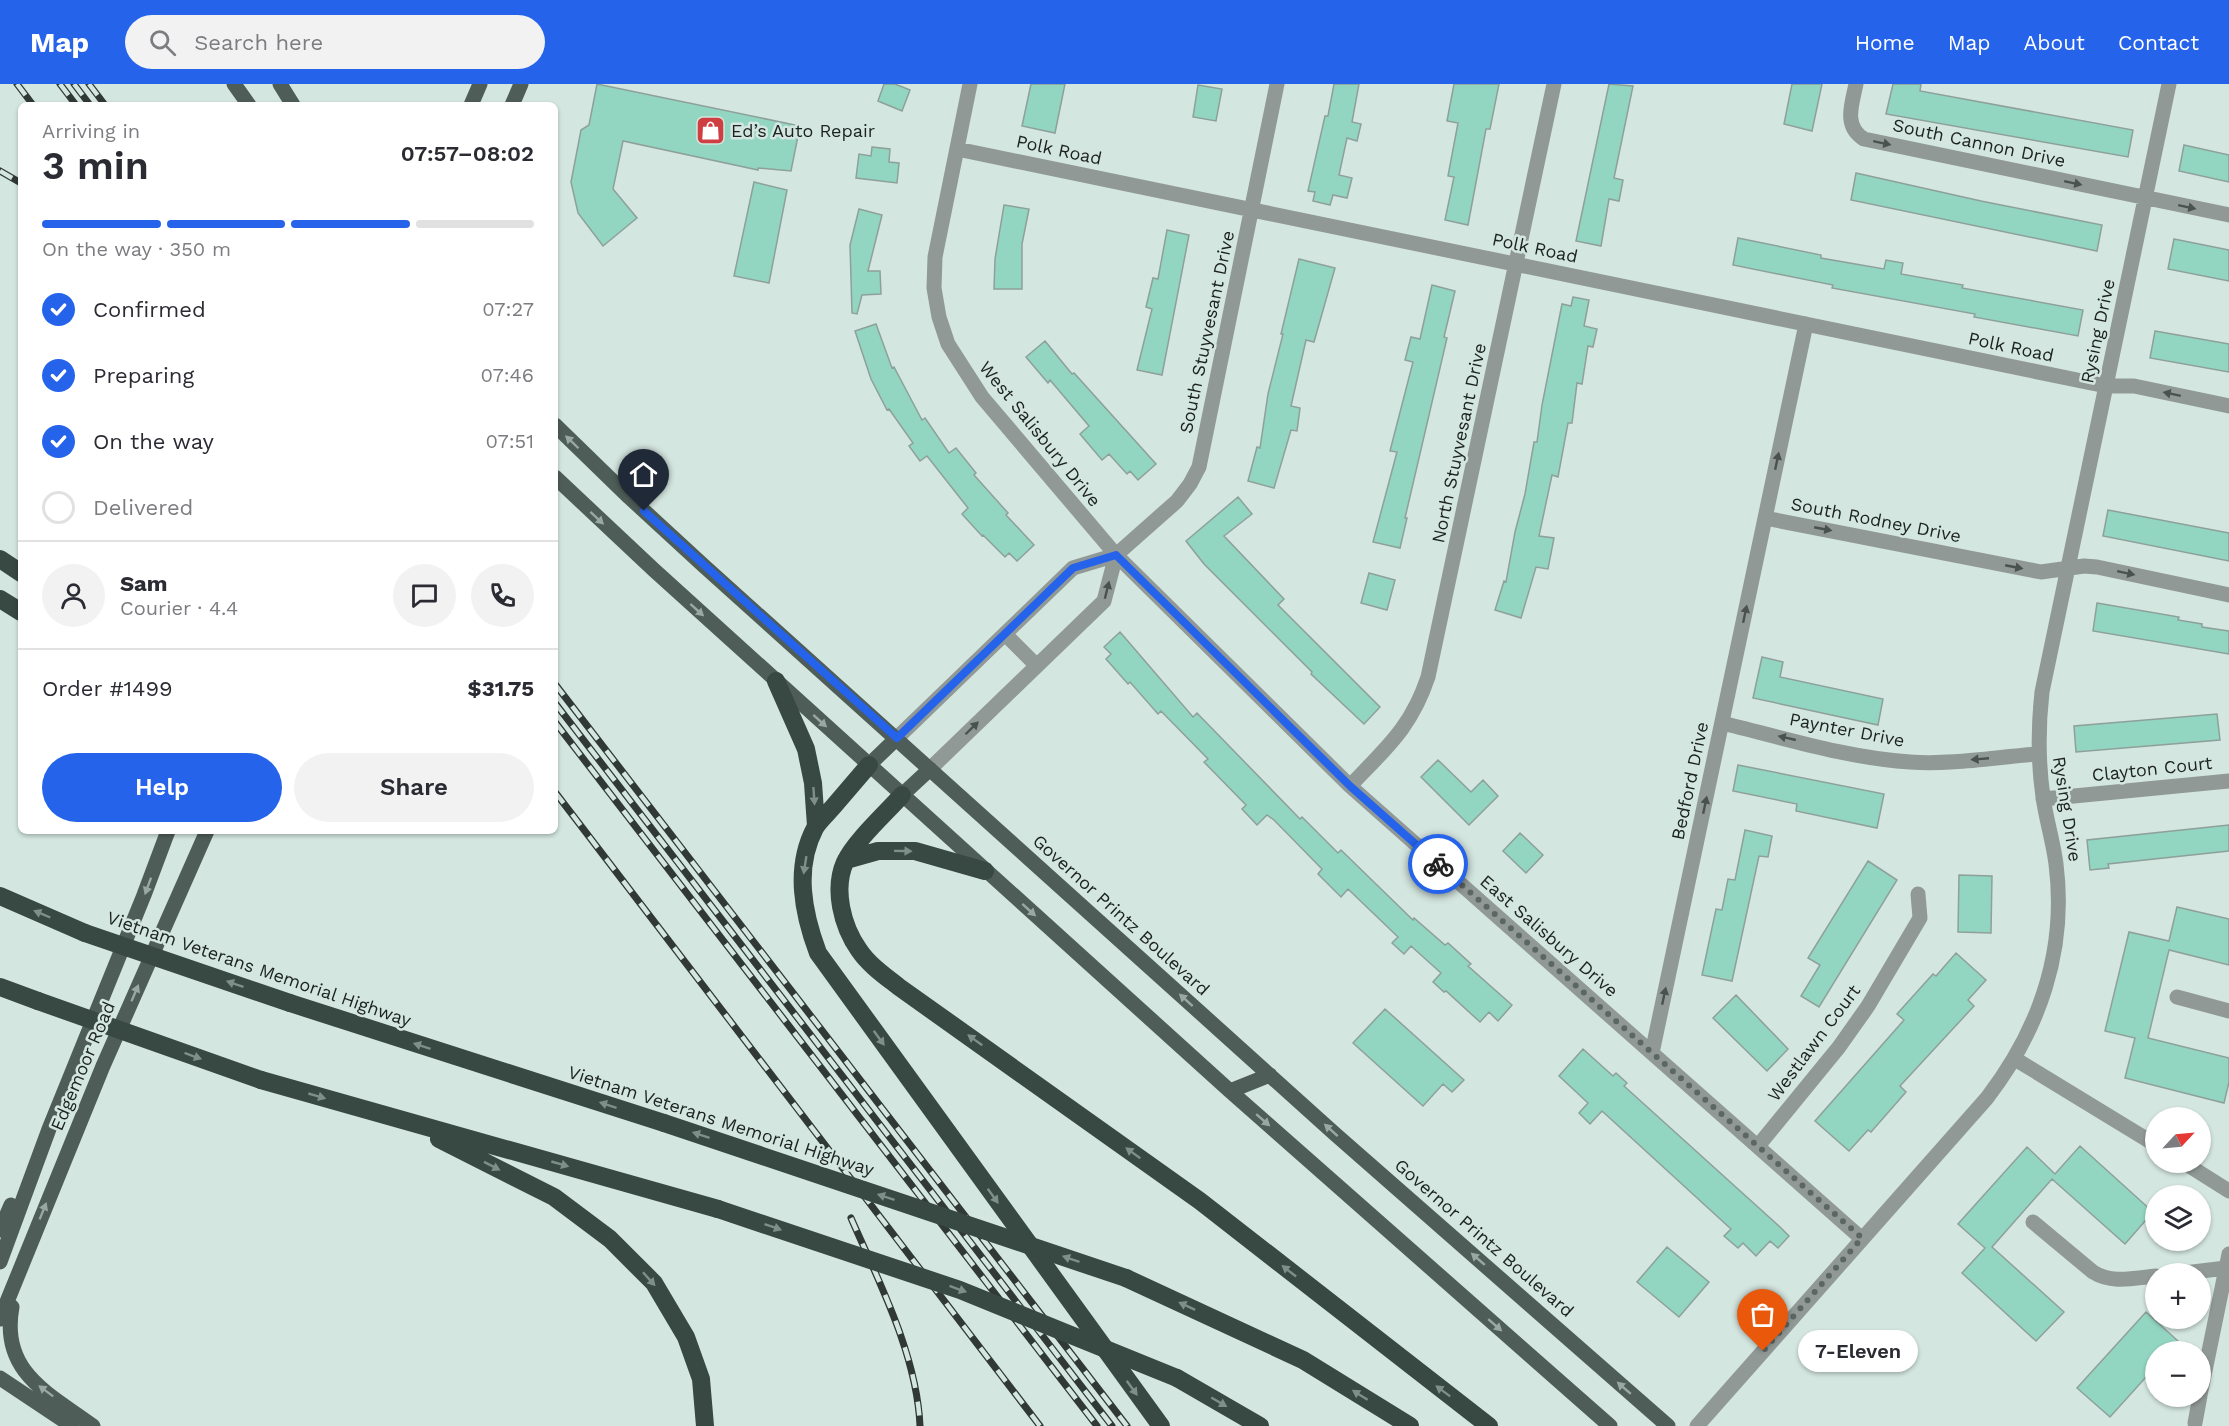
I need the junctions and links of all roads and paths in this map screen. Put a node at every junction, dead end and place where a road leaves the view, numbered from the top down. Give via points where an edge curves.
1 (234, 84) edge
2 (280, 84) edge
3 (480, 84) edge
4 (521, 84) edge
5 (970, 84) edge
6 (1277, 84) edge
7 (1554, 84) edge
8 (1857, 84) edge
9 (2169, 84) edge
10 (247, 102) edge
11 (291, 102) edge
12 (472, 102) edge
13 (513, 102) edge
14 (957, 149) junction
15 (2145, 198) junction
16 (1252, 210) junction
17 (2229, 215) edge
18 (1516, 264) junction
19 (1806, 324) junction
20 (2106, 386) junction
21 (2229, 406) edge
22 (558, 428) edge
23 (558, 480) edge
24 (1765, 518) junction
25 (1116, 555) junction
26 (0, 558) edge
27 (2068, 568) junction
28 (18, 571) edge
29 (2229, 595) edge
30 (0, 599) edge
31 (18, 610) edge
32 (1005, 634) junction
33 (1037, 666) junction
34 (776, 681) junction
35 (1722, 723) junction
36 (897, 738) junction
37 (2038, 754) junction
38 (869, 765) junction
39 (930, 769) junction
40 (2229, 781) edge
41 (1350, 786) junction
42 (902, 795) junction
43 (2043, 799) junction
44 (816, 826) junction
45 (167, 834) edge
46 (206, 834) edge
47 (846, 860) junction
48 (986, 870) junction
49 (1918, 894) dead end
50 (0, 896) edge
51 (0, 987) edge
52 (2177, 997) dead end
53 (2229, 1011) edge
54 (1652, 1053) junction
55 (2015, 1059) junction
56 (1270, 1075) junction
57 (1230, 1091) junction
58 (403, 1120) junction
59 (49, 1130) junction
60 (2145, 1138) edge
61 (1758, 1146) junction
62 (2200, 1173) edge
63 (2229, 1191) edge
64 (2033, 1222) dead end
65 (0, 1230) edge
66 (1862, 1238) junction
67 (2228, 1261) edge
68 (0, 1262) edge
69 (2211, 1265) edge
70 (21, 1266) junction
71 (2145, 1277) edge
72 (0, 1319) edge
73 (2211, 1343) edge
74 (0, 1378) edge
75 (2198, 1407) edge
76 (2195, 1423) dead end
77 (72, 1426) edge
78 (93, 1426) edge
79 (705, 1426) edge
80 (1161, 1426) edge
81 (1260, 1426) edge
82 (1410, 1426) edge
83 (1489, 1426) edge
84 (1610, 1426) edge
85 (1668, 1426) edge
86 (1697, 1426) edge

1 - 10 main road
2 - 11 main road
3 - 12 main road
4 - 13 main road
5 - 14 street, West Salisbury Drive
6 - 16 street, South Stuyvesant Drive
7 - 18 street, North Stuyvesant Drive
8 -> 15 street, South Cannon Drive via 1850,115 1856,134 1864,139
9 - 15 street, Rysing Drive
14 - 16 street, Polk Road
14 - 25 street, West Salisbury Drive via 934,257 934,288 948,344 982,397
15 -> 17 street, South Cannon Drive
15 - 20 street, Rysing Drive
16 - 18 street, Polk Road
16 - 25 street, South Stuyvesant Drive via 1199,467 1177,501
18 - 19 street, Polk Road
18 - 41 street, North Stuyvesant Drive via 1428,677 1410,719
19 - 20 street, Polk Road
24 -> 19 street, South Rodney Drive
21 -> 20 street, Polk Road via 2134,386
20 - 27 street, Rysing Drive
36 -> 22 main road, Governor Printz Boulevard via 629,497
23 -> 34 main road
24 -> 27 street, South Rodney Drive via 2042,572
35 -> 24 street, Bedford Drive
25 - 32 street, South Stuyvesant Drive via 1073,568
33 -> 25 street via 1104,601
25 - 41 street, East Salisbury Drive
26 - 28 highway
27 -> 29 street, South Rodney Drive via 2097,567
27 - 37 street, Rysing Drive via 2042,692
30 - 31 highway
32 - 33 street
32 - 36 street, South Stuyvesant Drive
39 -> 33 street
34 -> 38 main road
34 -> 44 highway via 806,749
37 -> 35 street, Paynter Drive via 1937,762 1894,761
54 -> 35 street, Bedford Drive
36 - 38 main road, South Stuyvesant Drive
36 - 39 main road, Governor Printz Boulevard
37 - 43 street, Rysing Drive
38 - 42 main road
38 - 44 highway
39 - 42 main road
56 -> 39 main road, Governor Printz Boulevard
40 - 43 street, Clayton Court
41 - 54 street, East Salisbury Drive
42 - 47 highway
42 - 48 main road
43 - 55 street, Rysing Drive via 2056,863 2057,935 2047,987
44 -> 80 highway via 802,887 804,909 818,953
45 -> 59 main road, Edgemoor Road
70 -> 46 main road, Edgemoor Road via 103,1066
47 -> 48 highway via 878,851 915,851
83 -> 47 highway via 1200,1201 873,966 859,950 842,913 840,888
48 -> 57 main road
49 - 61 street, Westlawn Court via 1920,918 1868,1006
82 -> 50 highway, Vietnam Veterans Memorial Highway, bridge via 1302,1360 1126,1278 664,1123 290,1004 85,933
51 -> 58 highway, bridge via 261,1080
52 - 53 street
54 - 61 street, East Salisbury Drive
55 - 60 street
55 - 66 street, Rysing Drive via 1975,1112
56 - 57 main road
85 -> 56 main road, Governor Printz Boulevard
57 -> 84 main road
58 -> 79 highway via 554,1197 610,1239 654,1283 686,1337 701,1379
58 -> 81 highway, bridge via 718,1209 960,1290 1177,1378
59 - 65 main road
59 - 68 main road, Edgemoor Road
61 - 66 street, East Salisbury Drive
62 - 63 street
64 - 71 street via 2102,1277
66 - 86 street, Rysing Drive
67 - 69 street
67 - 73 street
70 - 72 main road, Edgemoor Road
78 -> 70 main road via 32,1381 12,1352 8,1322
74 - 77 main road
75 - 76 street

